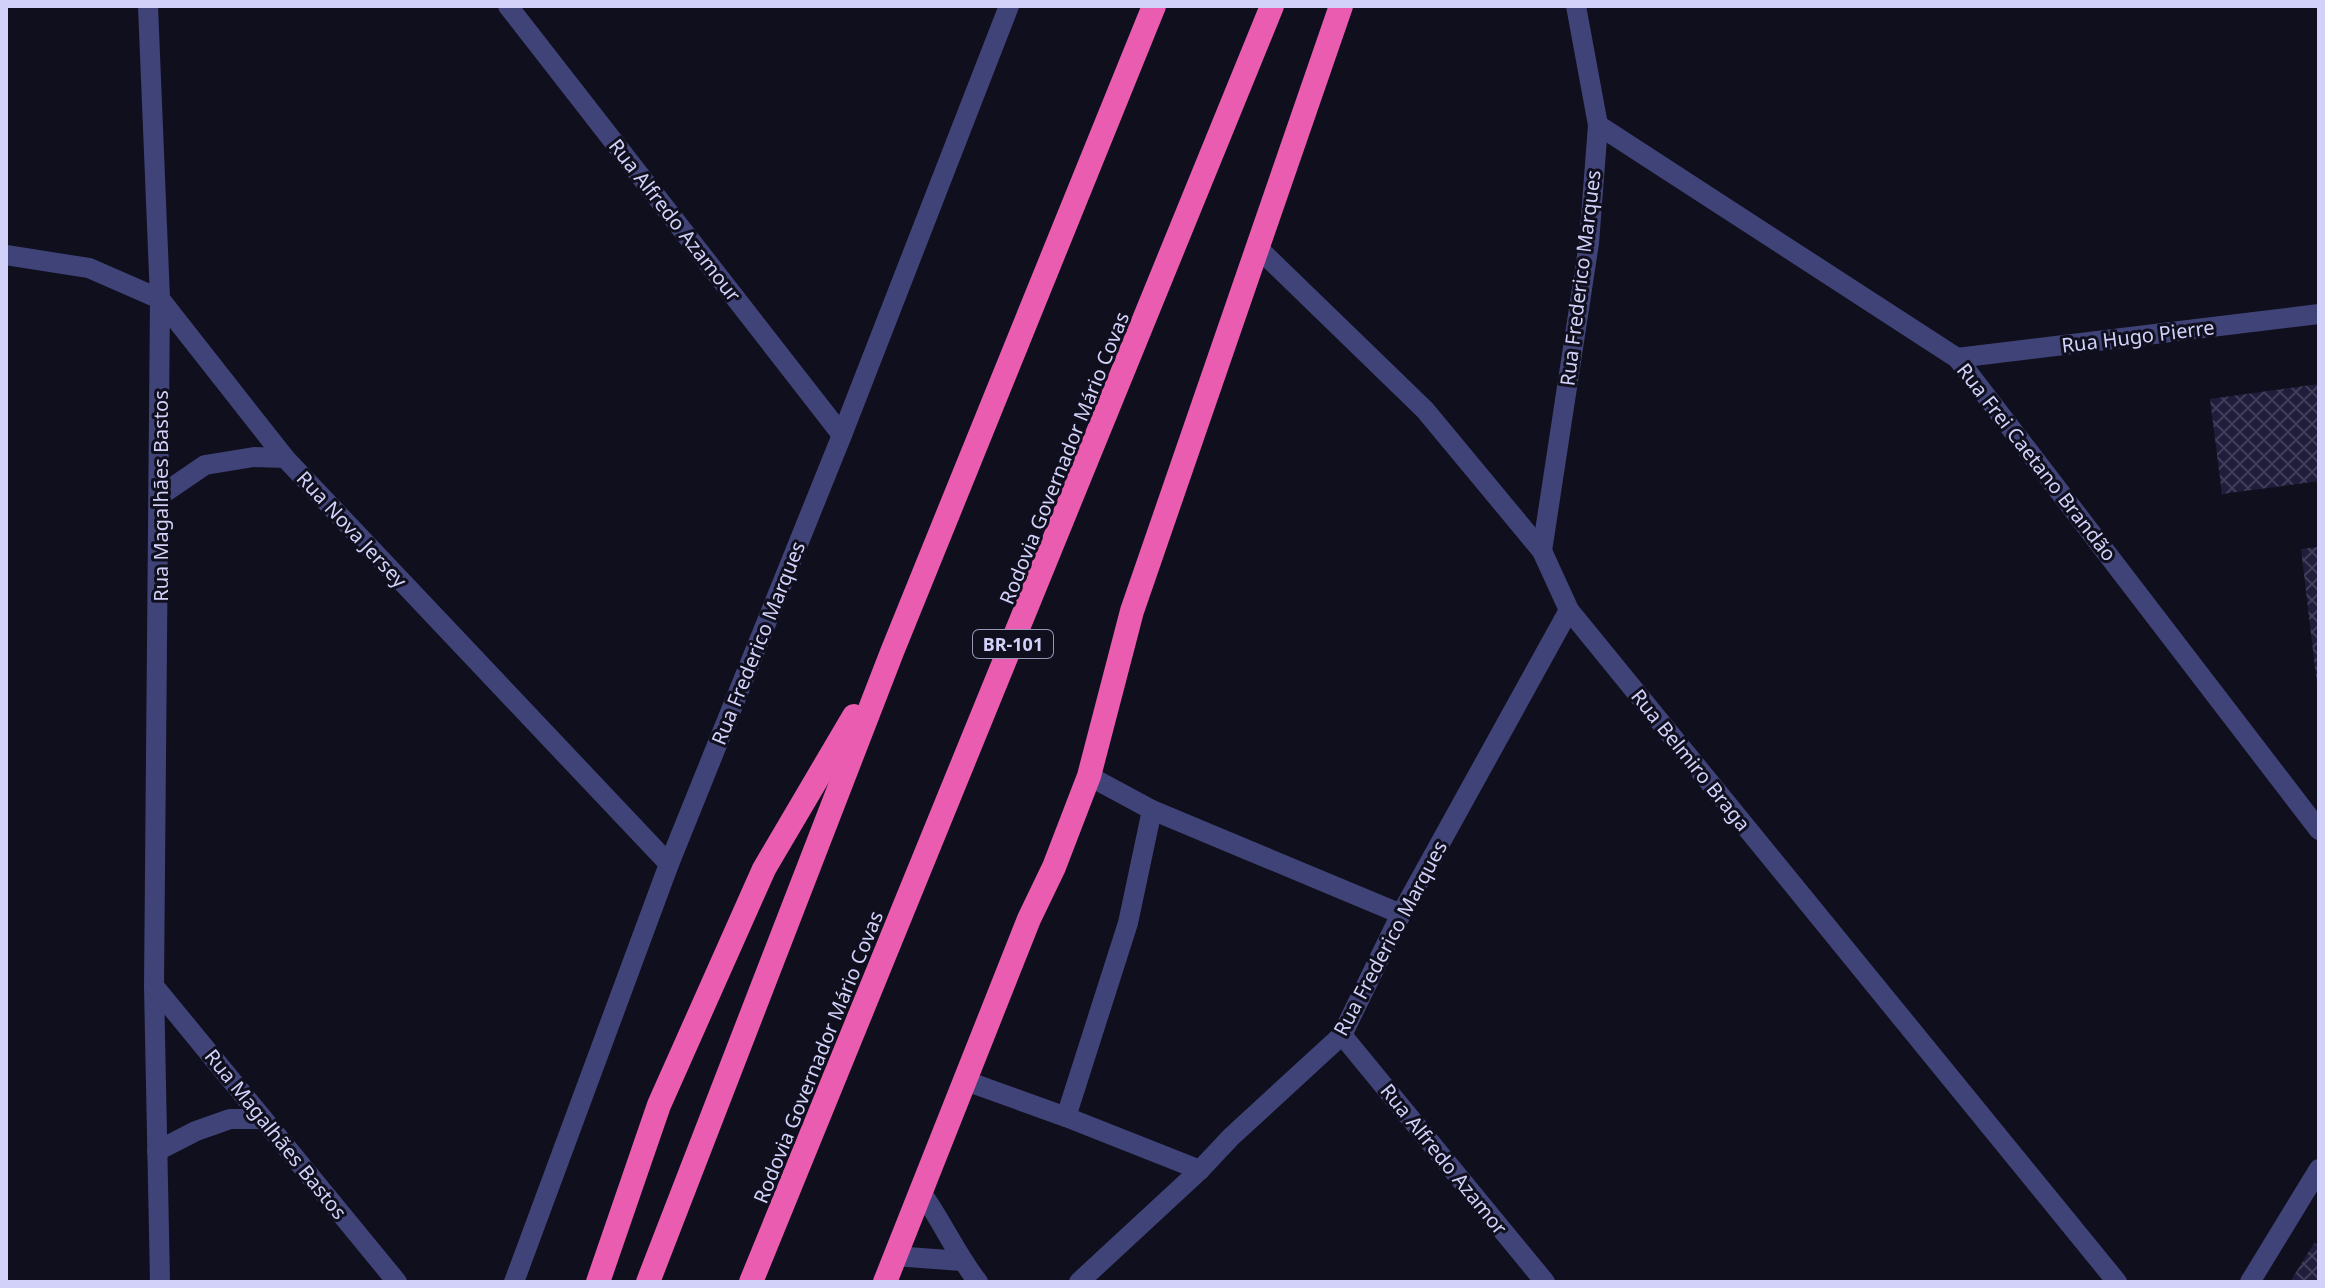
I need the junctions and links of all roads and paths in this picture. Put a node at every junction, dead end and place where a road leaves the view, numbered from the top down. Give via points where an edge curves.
1 (148, 6) edge
2 (508, 6) edge
3 (1009, 6) edge
4 (1154, 6) edge
5 (1272, 6) edge
6 (1341, 6) edge
7 (1576, 6) edge
8 (1598, 125) junction
9 (1259, 249) junction
10 (6, 255) edge
11 (160, 299) junction
12 (2319, 314) edge
13 (1957, 358) junction
14 (842, 435) junction
15 (285, 458) junction
16 (161, 495) junction
17 (1542, 551) junction
18 (1569, 610) junction
19 (892, 652) junction
20 (1089, 776) junction
21 (1152, 810) junction
22 (2319, 830) edge
23 (669, 864) junction
24 (1401, 914) junction
25 (154, 986) junction
26 (1342, 1035) junction
27 (966, 1081) junction
28 (1066, 1117) junction
29 (263, 1119) junction
30 (157, 1151) junction
31 (2319, 1169) edge
32 (1200, 1170) junction
33 (921, 1192) junction
34 (894, 1256) junction
35 (962, 1261) junction
36 (160, 1282) edge
37 (397, 1282) edge
38 (514, 1282) edge
39 (598, 1282) edge
40 (648, 1282) edge
41 (751, 1282) edge
42 (885, 1282) edge
43 (978, 1282) edge
44 (1079, 1282) edge
45 (1545, 1282) edge
46 (2117, 1282) edge
47 (2250, 1282) edge

1 - 11 street, Rua Magalhães Bastos
2 - 14 street, Rua Alfredo Azamour
3 - 14 street, Rua Frederico Marques
4 - 19 highway
5 - 41 highway, Rodovia Governador Mário Covas / BR-101
6 - 9 highway
7 - 8 street, Rua Frederico Marques
8 - 13 street, Rua Frei Caetano Brandão
8 - 17 street, Rua Frederico Marques via 1589,243
9 - 17 street, Rua Belmiro Braga via 1425,410
9 - 20 highway via 1132,611
10 - 11 street, Rua Nova Jersey via 89,268
11 - 15 street, Rua Nova Jersey
11 - 16 street, Rua Magalhães Bastos
12 - 13 street, Rua Hugo Pierre
13 - 22 street, Rua Frei Caetano Brandão
14 - 23 street, Rua Frederico Marques
15 - 16 street via 205,465
15 - 23 street, Rua Nova Jersey
16 - 25 street, Rua Magalhães Bastos
17 - 18 street, Rua Belmiro Braga
18 - 24 street, Rua Frederico Marques
18 - 46 street, Rua Belmiro Braga
19 - 39 highway via 764,869 659,1105
19 - 40 highway
20 - 21 street
20 - 27 highway
21 - 24 street
21 - 28 street via 1128,923
23 - 38 street, Rua Frederico Marques
24 - 26 street, Rua Frederico Marques
25 - 29 street, Rua Magalhães Bastos
25 - 30 street, Rua Magalhães Bastos
26 - 32 street, Rua Frederico Marques
26 - 45 street, Rua Alfredo Azamor
27 - 28 street
27 - 33 highway
28 - 32 street
29 - 30 street via 230,1119
29 - 37 street, Rua Magalhães Bastos
30 - 36 street, Rua Magalhães Bastos
31 - 47 street
32 - 44 street, Rua Frederico Marques
33 - 34 highway
33 - 35 street
34 - 35 street
34 - 42 highway
35 - 43 street

